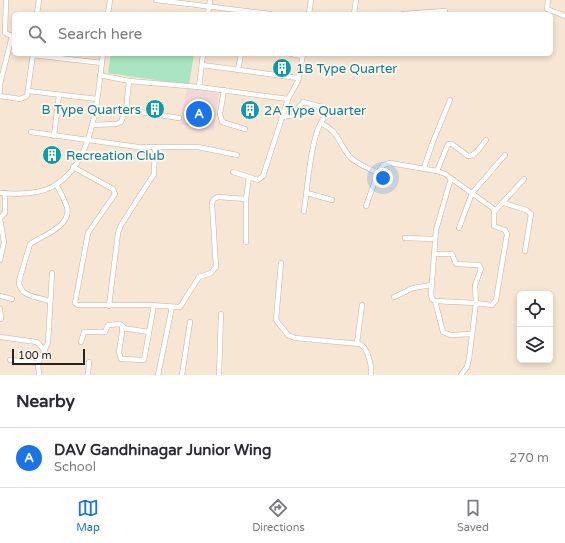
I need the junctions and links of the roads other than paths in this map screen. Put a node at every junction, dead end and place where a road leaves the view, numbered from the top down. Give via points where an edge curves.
1 (6, 0) edge
2 (39, 0) edge
3 (110, 0) edge
4 (156, 0) edge
5 (210, 0) edge
6 (311, 0) edge
7 (356, 0) edge
8 (548, 0) edge
9 (209, 7) junction
10 (445, 11) dead end
11 (37, 12) edge
12 (108, 12) edge
13 (208, 12) edge
14 (253, 12) edge
15 (309, 12) edge
16 (354, 12) edge
17 (431, 12) edge
18 (565, 16) edge
19 (12, 36) edge
20 (12, 40) edge
21 (33, 56) edge
22 (42, 56) edge
23 (103, 56) edge
24 (203, 56) edge
25 (241, 56) edge
26 (303, 56) edge
27 (102, 63) junction
28 (202, 66) junction
29 (238, 70) junction
30 (100, 75) junction
31 (298, 78) junction
32 (130, 81) junction
33 (0, 83) edge
34 (199, 87) junction
35 (224, 90) junction
36 (28, 91) junction
37 (0, 92) edge
38 (59, 95) junction
39 (0, 96) edge
40 (288, 98) junction
41 (97, 99) junction
42 (450, 100) dead end
43 (126, 110) junction
44 (282, 117) junction
45 (179, 118) dead end
46 (93, 124) junction
47 (321, 124) junction
48 (245, 129) dead end
49 (31, 132) dead end
50 (54, 136) junction
51 (88, 140) junction
52 (486, 140) dead end
53 (156, 147) junction
54 (237, 155) dead end
55 (505, 155) dead end
56 (73, 167) junction
57 (424, 168) junction
58 (437, 171) junction
59 (233, 172) dead end
60 (378, 173) junction
61 (249, 177) junction
62 (450, 178) junction
63 (524, 179) dead end
64 (56, 184) junction
65 (2, 193) edge
66 (307, 193) junction
67 (472, 193) junction
68 (246, 199) junction
69 (332, 200) dead end
70 (504, 202) junction
71 (366, 206) dead end
72 (304, 211) dead end
73 (495, 211) junction
74 (0, 219) edge
75 (459, 228) dead end
76 (405, 238) dead end
77 (435, 239) junction
78 (246, 242) dead end
79 (525, 251) dead end
80 (434, 254) junction
81 (0, 260) edge
82 (281, 263) dead end
83 (52, 273) dead end
84 (431, 285) junction
85 (0, 296) edge
86 (394, 297) dead end
87 (12, 299) dead end
88 (50, 301) junction
89 (435, 302) junction
90 (476, 303) junction
91 (154, 305) junction
92 (362, 305) dead end
93 (109, 306) junction
94 (172, 307) junction
95 (0, 309) edge
96 (221, 314) dead end
97 (0, 319) edge
98 (190, 322) dead end
99 (122, 328) junction
100 (149, 332) junction
101 (472, 334) junction
102 (0, 337) edge
103 (81, 342) dead end
104 (357, 343) junction
105 (45, 351) junction
106 (10, 360) dead end
107 (89, 362) dead end
108 (38, 363) junction
109 (38, 375) edge
110 (88, 375) edge
111 (158, 375) edge
112 (182, 375) edge
113 (219, 375) edge
114 (372, 375) edge
115 (461, 375) edge

1 - 19 street via 4,30 6,35
2 - 11 street
3 - 12 street
4 - 9 street
5 - 9 street
6 - 15 street
7 - 16 street
8 - 18 street via 547,9
9 - 13 street
9 - 14 street
10 - 17 street
20 - 33 street
21 - 36 street
22 - 27 street
23 - 27 street
24 - 28 street
25 - 29 street
26 - 31 street
27 - 30 street
28 - 29 street
28 - 34 street
29 - 31 street
30 - 32 street
30 - 41 street
31 - 40 street
32 - 34 street
32 - 43 street
33 - 37 street
34 - 35 street
35 - 40 street
35 - 48 street via 220,114 222,122
36 - 38 street
36 - 39 street via 27,96 20,99
38 - 41 street
38 - 50 street
40 - 44 street
41 - 46 street
42 - 57 street
43 - 45 street
43 - 46 street via 121,122
44 - 47 street via 290,116 300,104 307,102 325,110
44 - 61 street via 263,176 258,180
46 - 51 street
47 - 60 street via 334,131 351,158
47 - 66 street via 317,131
49 - 50 street
50 - 51 street
51 - 53 street
51 - 56 street
52 - 58 street via 471,156 448,144
53 - 54 street via 198,147
53 - 93 street via 154,174 118,233
55 - 67 street
56 - 64 street via 67,176
56 - 93 street via 115,191 88,233 75,302 78,305
57 - 58 street
57 - 60 street via 386,164
58 - 62 street
59 - 61 street
60 - 71 street
61 - 68 street
62 - 67 street
62 - 77 street
63 - 70 street
64 - 65 street via 37,192
64 - 88 street via 67,207 66,217 56,229 30,244 19,281 24,294
65 - 74 street via 5,213
66 - 69 street
66 - 72 street
67 - 73 street
67 - 75 street
68 - 78 street
68 - 94 street via 214,199 212,203 215,271 199,277 182,306
70 - 73 street
70 - 79 street via 531,214
73 - 90 street via 494,226 505,230 507,234 496,300 492,305
74 - 81 street via 4,242
76 - 77 street
77 - 80 street
80 - 84 street
80 - 90 street via 452,254 456,264 479,265 481,269 475,285
82 - 104 street via 276,318 288,335 295,338
83 - 88 street
84 - 86 street via 413,288
84 - 89 street via 432,299
85 - 87 street
88 - 105 street via 48,343
89 - 90 street
89 - 101 street via 443,332 450,335
90 - 101 street
91 - 93 street
91 - 94 street
91 - 100 street
92 - 104 street
94 - 111 street
95 - 97 street
96 - 113 street
98 - 112 street
99 - 100 street
99 - 100 street via 119,356 124,360 144,360
99 - 103 street via 120,324 111,324 105,332 84,332
101 - 115 street via 467,367
102 - 105 street via 37,342
104 - 114 street via 364,347
105 - 108 street
106 - 108 street
107 - 110 street
108 - 109 street

